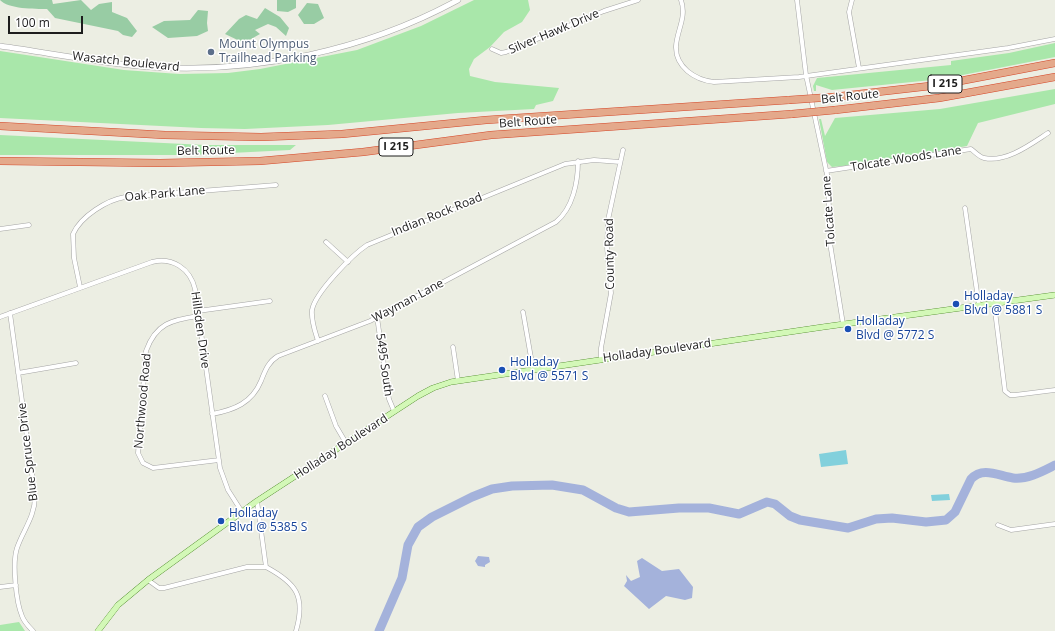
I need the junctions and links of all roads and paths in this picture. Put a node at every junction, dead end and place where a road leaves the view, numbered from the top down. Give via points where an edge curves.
1 (458, 0) edge
2 (638, 0) edge
3 (682, 0) edge
4 (797, 0) edge
5 (852, 0) edge
6 (1055, 39) edge
7 (0, 46) edge
8 (492, 49) dead end
9 (1055, 63) edge
10 (859, 68) junction
11 (806, 75) junction
12 (1055, 78) edge
13 (0, 126) edge
14 (1048, 133) dead end
15 (623, 150) dead end
16 (0, 161) edge
17 (578, 161) junction
18 (620, 162) junction
19 (826, 171) junction
20 (276, 185) dead end
21 (965, 208) dead end
22 (29, 225) dead end
23 (0, 229) edge
24 (326, 242) dead end
25 (348, 262) junction
26 (80, 287) junction
27 (1055, 295) edge
28 (270, 301) dead end
29 (994, 303) junction
30 (978, 306) junction
31 (523, 312) dead end
32 (10, 313) junction
33 (198, 314) junction
34 (0, 317) edge
35 (377, 318) junction
36 (843, 324) junction
37 (318, 341) junction
38 (453, 347) dead end
39 (601, 359) junction
40 (76, 363) dead end
41 (533, 369) junction
42 (18, 373) junction
43 (458, 381) junction
44 (1055, 390) edge
45 (325, 396) dead end
46 (394, 412) junction
47 (212, 414) junction
48 (346, 443) junction
49 (219, 460) junction
50 (257, 502) junction
51 (242, 512) junction
52 (1055, 524) edge
53 (998, 525) dead end
54 (266, 567) junction
55 (148, 580) junction
56 (16, 585) junction
57 (0, 588) edge
58 (33, 631) edge
59 (98, 631) edge
60 (296, 631) edge

1 - 7 street, Wasatch Boulevard via 403,26 357,42 242,66 146,66
2 - 8 street, Silver Hawk Drive via 604,11 506,52 501,53
3 - 11 street via 684,14 677,54 682,66 694,76 718,83
4 - 11 street, Tolcate Lane
5 - 10 street via 849,12
6 - 10 street via 1008,48
9 - 13 highway, Belt Route / I 215, bridge via 939,85 833,97 486,120 342,134 261,137 165,135
10 - 11 street
11 - 19 street, Tolcate Lane
12 - 16 highway, Belt Route / I 215, bridge via 939,98 835,110 491,135 363,152 260,161
14 - 19 street, Tolcate Woods Lane via 1016,152 1000,157 984,158 971,149
15 - 18 street, County Road
17 - 18 street, Indian Rock Road
17 - 25 street, Indian Rock Road via 374,241 363,247
17 - 35 street, Wayman Lane via 577,178 570,204 556,222
18 - 39 street, County Road via 608,220 607,247 611,293
19 - 36 street, Tolcate Lane via 831,249
20 - 26 street, Oak Park Lane via 125,197 108,202 76,228 73,234 74,258
21 - 30 street
22 - 23 street
24 - 25 street
25 - 37 street, Indian Rock Road via 323,290 314,305 312,318
26 - 32 street, Hillsden Drive
26 - 33 street, Hillsden Drive via 148,263 169,261 181,267 190,277 195,288
27 - 29 main road, Holladay Boulevard
28 - 33 street, Northwood Road
29 - 30 main road, Holladay Boulevard
29 - 44 street via 1006,391 1010,395 1015,395
30 - 36 main road, Holladay Boulevard
31 - 41 street
32 - 34 street, Hillsden Drive
32 - 42 street, Blue Spruce Drive
33 - 47 street, Hillsden Drive
33 - 49 street, Northwood Road via 166,324 153,336 149,344 146,352 138,453 142,463 153,468
35 - 37 street, Wayman Lane
35 - 46 street, 5495 South via 389,399
36 - 39 main road, Holladay Boulevard
37 - 47 street, Wayman Lane via 278,356 268,364 258,388 248,401 233,409
38 - 43 street
39 - 41 main road, Holladay Boulevard
40 - 42 street
41 - 43 main road, Holladay Boulevard
42 - 56 street, Blue Spruce Drive via 35,501 33,515 15,553
43 - 46 main road, Holladay Boulevard via 433,388
45 - 48 street via 337,429
46 - 48 main road, Holladay Boulevard
47 - 49 street, Hillsden Drive
48 - 50 main road, Holladay Boulevard
49 - 51 street, Hillsden Drive via 225,484
50 - 51 main road, Holladay Boulevard
50 - 54 street
51 - 55 main road, Holladay Boulevard
52 - 53 street via 1011,530
54 - 55 street via 247,567 164,588 159,588
54 - 60 street via 288,580 296,592 300,613
55 - 59 main road, Holladay Boulevard via 118,605
56 - 57 street
56 - 58 street, Blue Spruce Drive via 21,614

